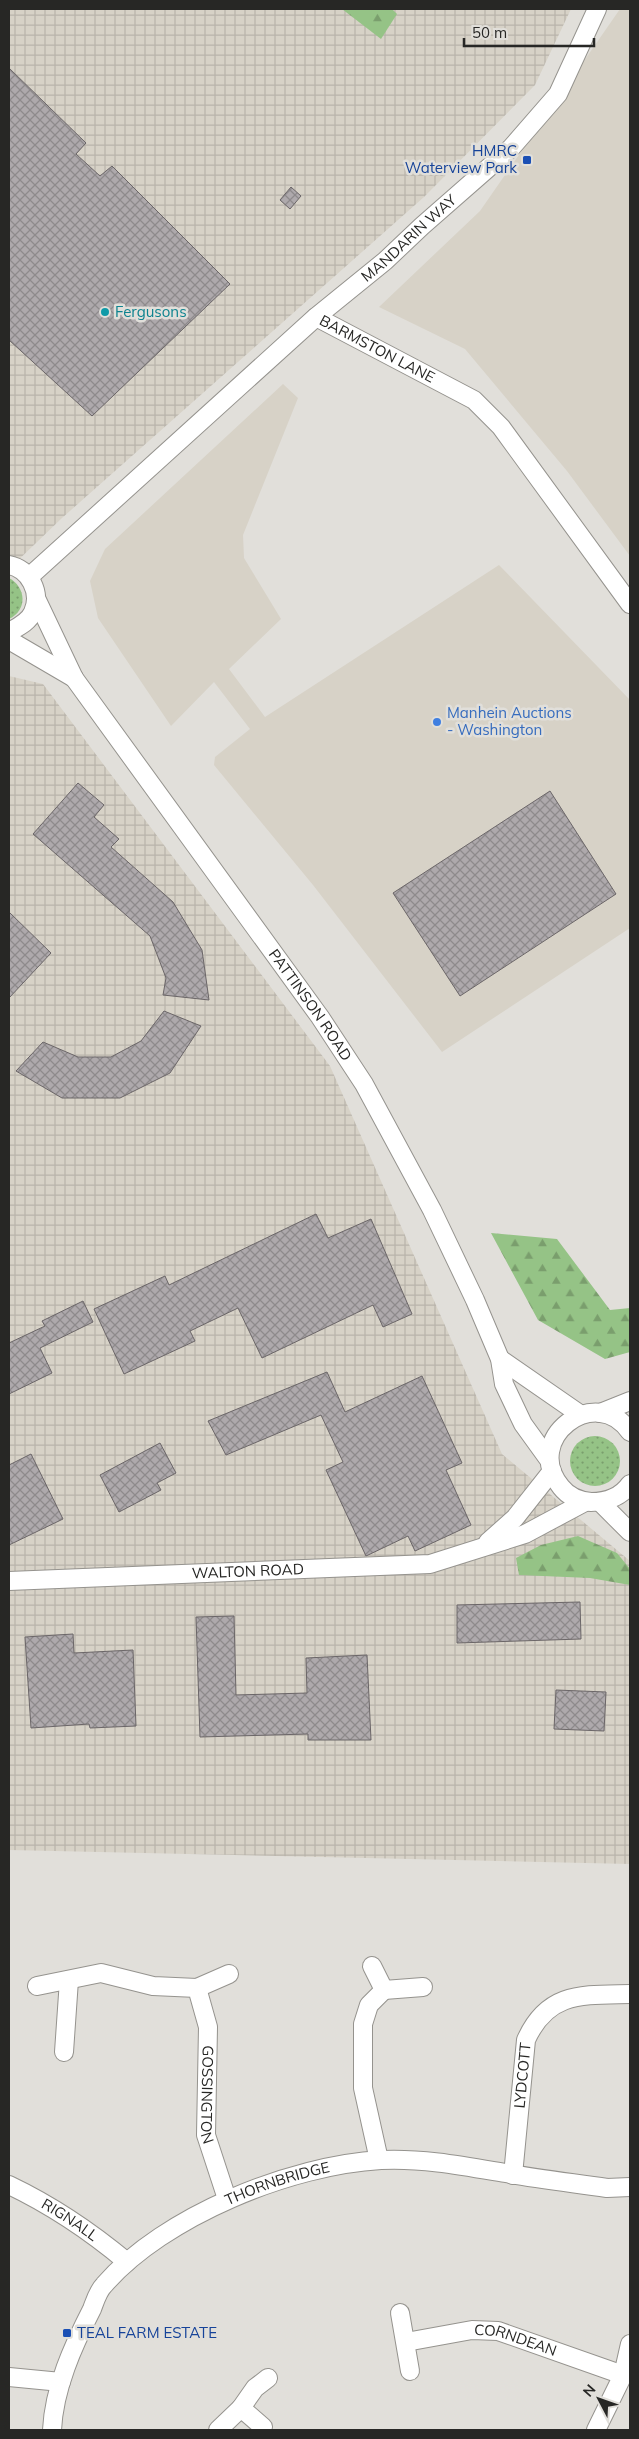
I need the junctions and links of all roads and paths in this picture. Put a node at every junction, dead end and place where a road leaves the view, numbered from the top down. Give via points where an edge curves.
1 (597, 9) edge
2 (316, 317) junction
3 (9, 565) edge
4 (29, 577) junction
5 (36, 598) junction
6 (630, 604) edge
7 (9, 632) edge
8 (9, 640) edge
9 (74, 678) junction
10 (500, 1359) junction
11 (630, 1401) edge
12 (600, 1413) junction
13 (581, 1415) junction
14 (630, 1432) edge
15 (550, 1466) junction
16 (630, 1484) edge
17 (592, 1502) junction
18 (630, 1532) edge
19 (484, 1546) junction
20 (9, 1581) edge
21 (372, 1966) dead end
22 (229, 1974) dead end
23 (69, 1980) junction
24 (37, 1986) dead end
25 (423, 1987) dead end
26 (198, 1988) junction
27 (384, 1990) junction
28 (630, 1994) edge
29 (64, 2052) dead end
30 (379, 2160) junction
31 (513, 2174) junction
32 (9, 2185) edge
33 (630, 2187) edge
34 (227, 2199) junction
35 (127, 2262) junction
36 (400, 2313) dead end
37 (406, 2342) junction
38 (630, 2344) edge
39 (410, 2371) dead end
40 (624, 2375) junction
41 (9, 2377) edge
42 (268, 2378) dead end
43 (61, 2382) junction
44 (241, 2408) junction
45 (263, 2427) dead end
46 (52, 2430) edge
47 (218, 2430) edge
48 (596, 2430) edge

1 - 2 street, MANDARIN WAY via 558,94 530,128 385,261
2 - 4 street, BARMSTON LANE
2 - 6 street, BARMSTON LANE via 474,400 501,427
3 - 4 street
4 - 5 street, PATTINSON ROAD
5 - 7 street via 33,612 24,624
5 - 9 street, PATTINSON ROAD
8 - 9 street, PATTINSON ROAD
9 - 10 street, PATTINSON ROAD via 314,1009 364,1084 432,1210
10 - 13 street
10 - 15 street, PATTINSON ROAD via 504,1384 523,1424
11 - 12 street
12 - 13 street
12 - 14 street via 614,1417
13 - 15 street via 557,1432 551,1446
15 - 17 street, PATTINSON ROAD via 564,1491
15 - 19 street, WALTON ROAD via 515,1518
16 - 17 street, WALTON ROAD via 615,1498
17 - 18 street
17 - 19 street, WALTON ROAD via 526,1534
19 - 20 street, WALTON ROAD via 430,1564
21 - 27 street
22 - 26 street
23 - 24 street
23 - 26 street via 101,1973 153,1986
23 - 29 street
25 - 27 street
26 - 34 street, GOSSINGTON via 208,2027 206,2135
27 - 30 street via 369,2005 363,2024 364,2088
28 - 31 street, LYDCOTT via 572,1997 550,2007 534,2022 526,2040
30 - 31 street, THORNBRIDGE via 436,2162
30 - 34 street, THORNBRIDGE via 331,2167
31 - 33 street, THORNBRIDGE via 607,2188
32 - 35 street, RIGNALL via 46,2203 88,2230
34 - 35 street, THORNBRIDGE via 187,2220
35 - 43 street, THORNBRIDGE via 102,2287
36 - 37 street
37 - 39 street
37 - 40 street, CORNDEAN via 472,2330 498,2331
38 - 40 street
40 - 48 street
41 - 43 street
42 - 44 street via 255,2388
43 - 46 street, THORNBRIDGE via 52,2416
44 - 45 street
44 - 47 street

